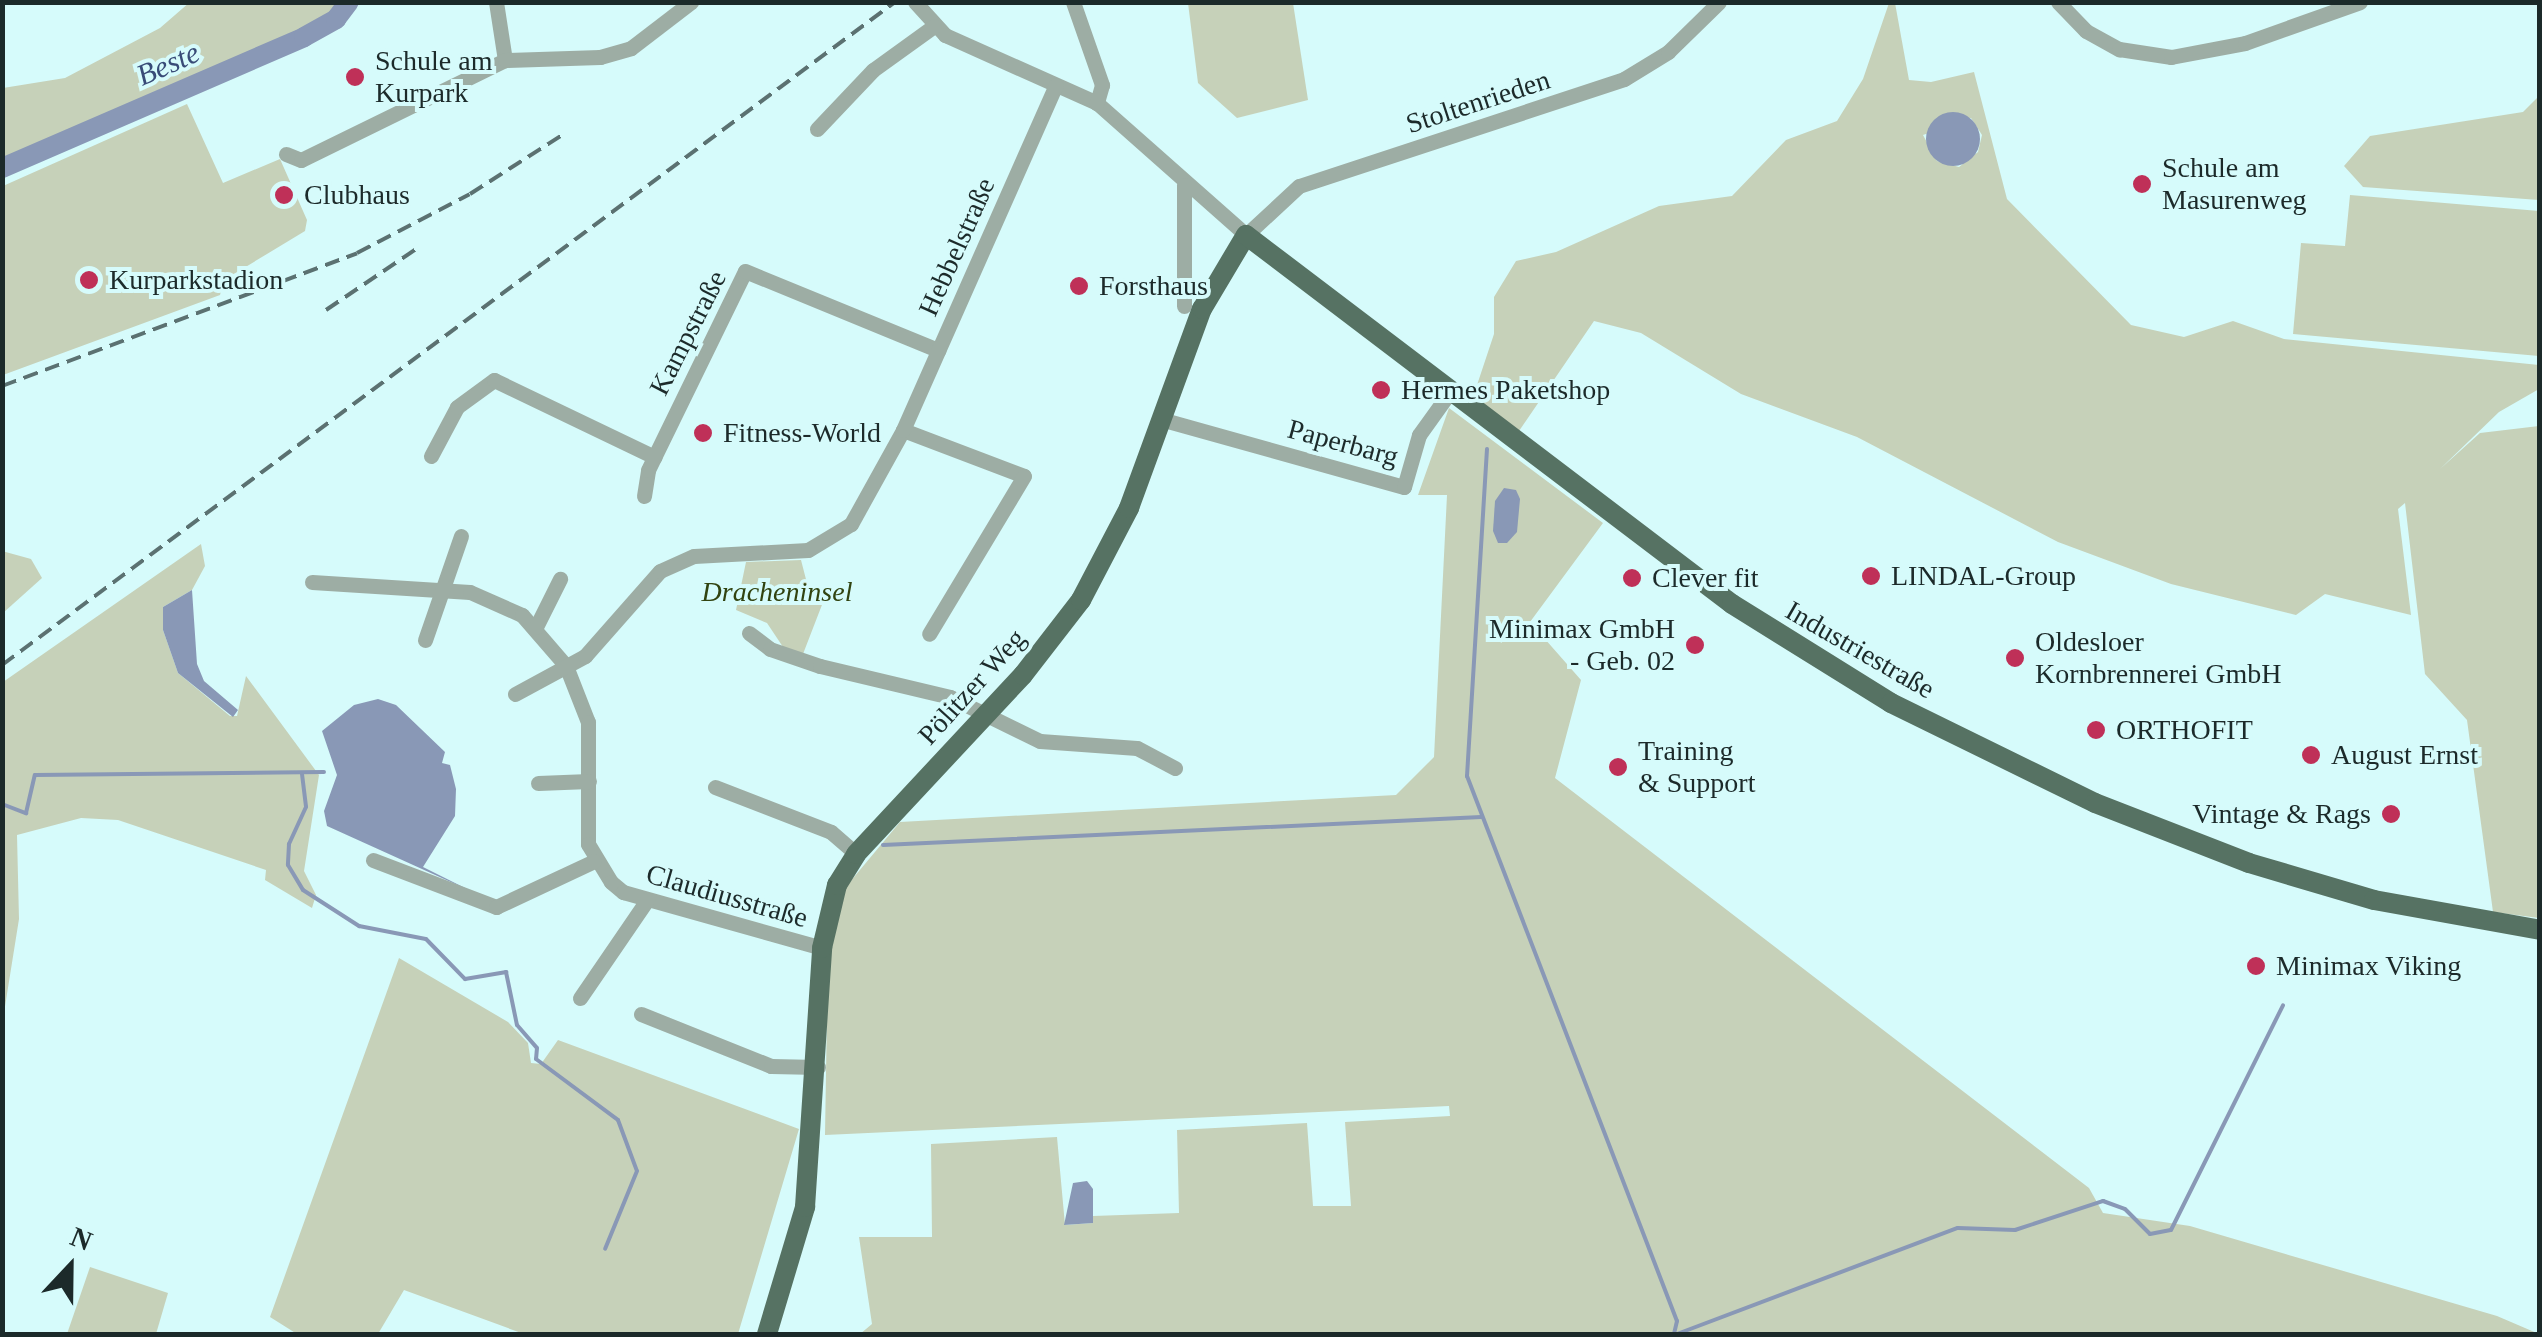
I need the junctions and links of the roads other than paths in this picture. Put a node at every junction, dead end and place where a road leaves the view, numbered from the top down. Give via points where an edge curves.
1 (496, 2) edge
2 (690, 2) edge
3 (1073, 2) edge
4 (1719, 2) edge
5 (2058, 2) edge
6 (2360, 2) edge
7 (915, 3) edge
8 (934, 26) junction
9 (506, 60) junction
10 (1056, 85) junction
11 (1097, 103) junction
12 (817, 129) dead end
13 (286, 154) dead end
14 (1184, 186) junction
15 (1246, 235) junction
16 (1184, 306) dead end
17 (938, 350) junction
18 (1452, 390) junction
19 (1164, 420) junction
20 (903, 430) junction
21 (430, 456) dead end
22 (655, 456) junction
23 (644, 496) dead end
24 (461, 536) dead end
25 (560, 579) dead end
26 (312, 582) dead end
27 (439, 590) junction
28 (536, 627) junction
29 (749, 633) dead end
30 (929, 634) dead end
31 (425, 640) dead end
32 (566, 666) junction
33 (515, 694) dead end
34 (984, 716) junction
35 (1175, 768) dead end
36 (590, 781) junction
37 (538, 783) dead end
38 (715, 787) dead end
39 (856, 854) junction
40 (373, 860) dead end
41 (594, 861) junction
42 (646, 900) junction
43 (2540, 930) edge
44 (822, 948) junction
45 (580, 998) dead end
46 (641, 1014) dead end
47 (818, 1067) junction
48 (766, 1334) edge

1 - 9 street
2 - 9 street via 631,48 600,58
3 - 11 street via 1102,86
4 - 15 street, Stoltenrieden via 1668,52 1624,79 1299,186
5 - 6 street via 2086,31 2119,49 2171,57 2245,42
7 - 8 street
8 - 10 street
8 - 12 street via 873,70
9 - 13 street via 300,160
10 - 11 street
10 - 17 street, Hebbelstraße
11 - 14 street
14 - 15 street
14 - 16 street
15 - 18 main road, Industriestraße
15 - 19 main road, Pölitzer Weg via 1202,308
17 - 20 street, Hebbelstraße
17 - 22 street, Kampstraße via 745,271
18 - 19 street, Paperbarg via 1419,435 1404,486
18 - 43 main road, Industriestraße via 1774,632 2013,765 2249,863 2374,900
19 - 34 main road, Pölitzer Weg via 1081,600
20 - 30 street via 1024,476
20 - 32 street, Hebbelstraße via 872,494 838,535 808,550 694,556 660,571 613,628
21 - 22 street via 458,408 494,380
22 - 23 street, Kampstraße
24 - 27 street
25 - 28 street
26 - 27 street
27 - 28 street via 504,604
27 - 31 street
28 - 32 street
29 - 34 street via 770,649 950,697
32 - 33 street
32 - 36 street via 588,722
34 - 35 street via 1040,741 1137,748
34 - 39 main road, Pölitzer Weg
36 - 37 street
36 - 41 street via 585,805
38 - 39 street via 831,832
39 - 44 main road, Pölitzer Weg via 838,885
40 - 41 street via 496,907
41 - 42 street, Claudiusstraße via 623,892
42 - 44 street, Claudiusstraße
42 - 45 street
44 - 47 main road, Pölitzer Weg
46 - 47 street via 772,1066
47 - 48 main road, Pölitzer Weg via 805,1207

